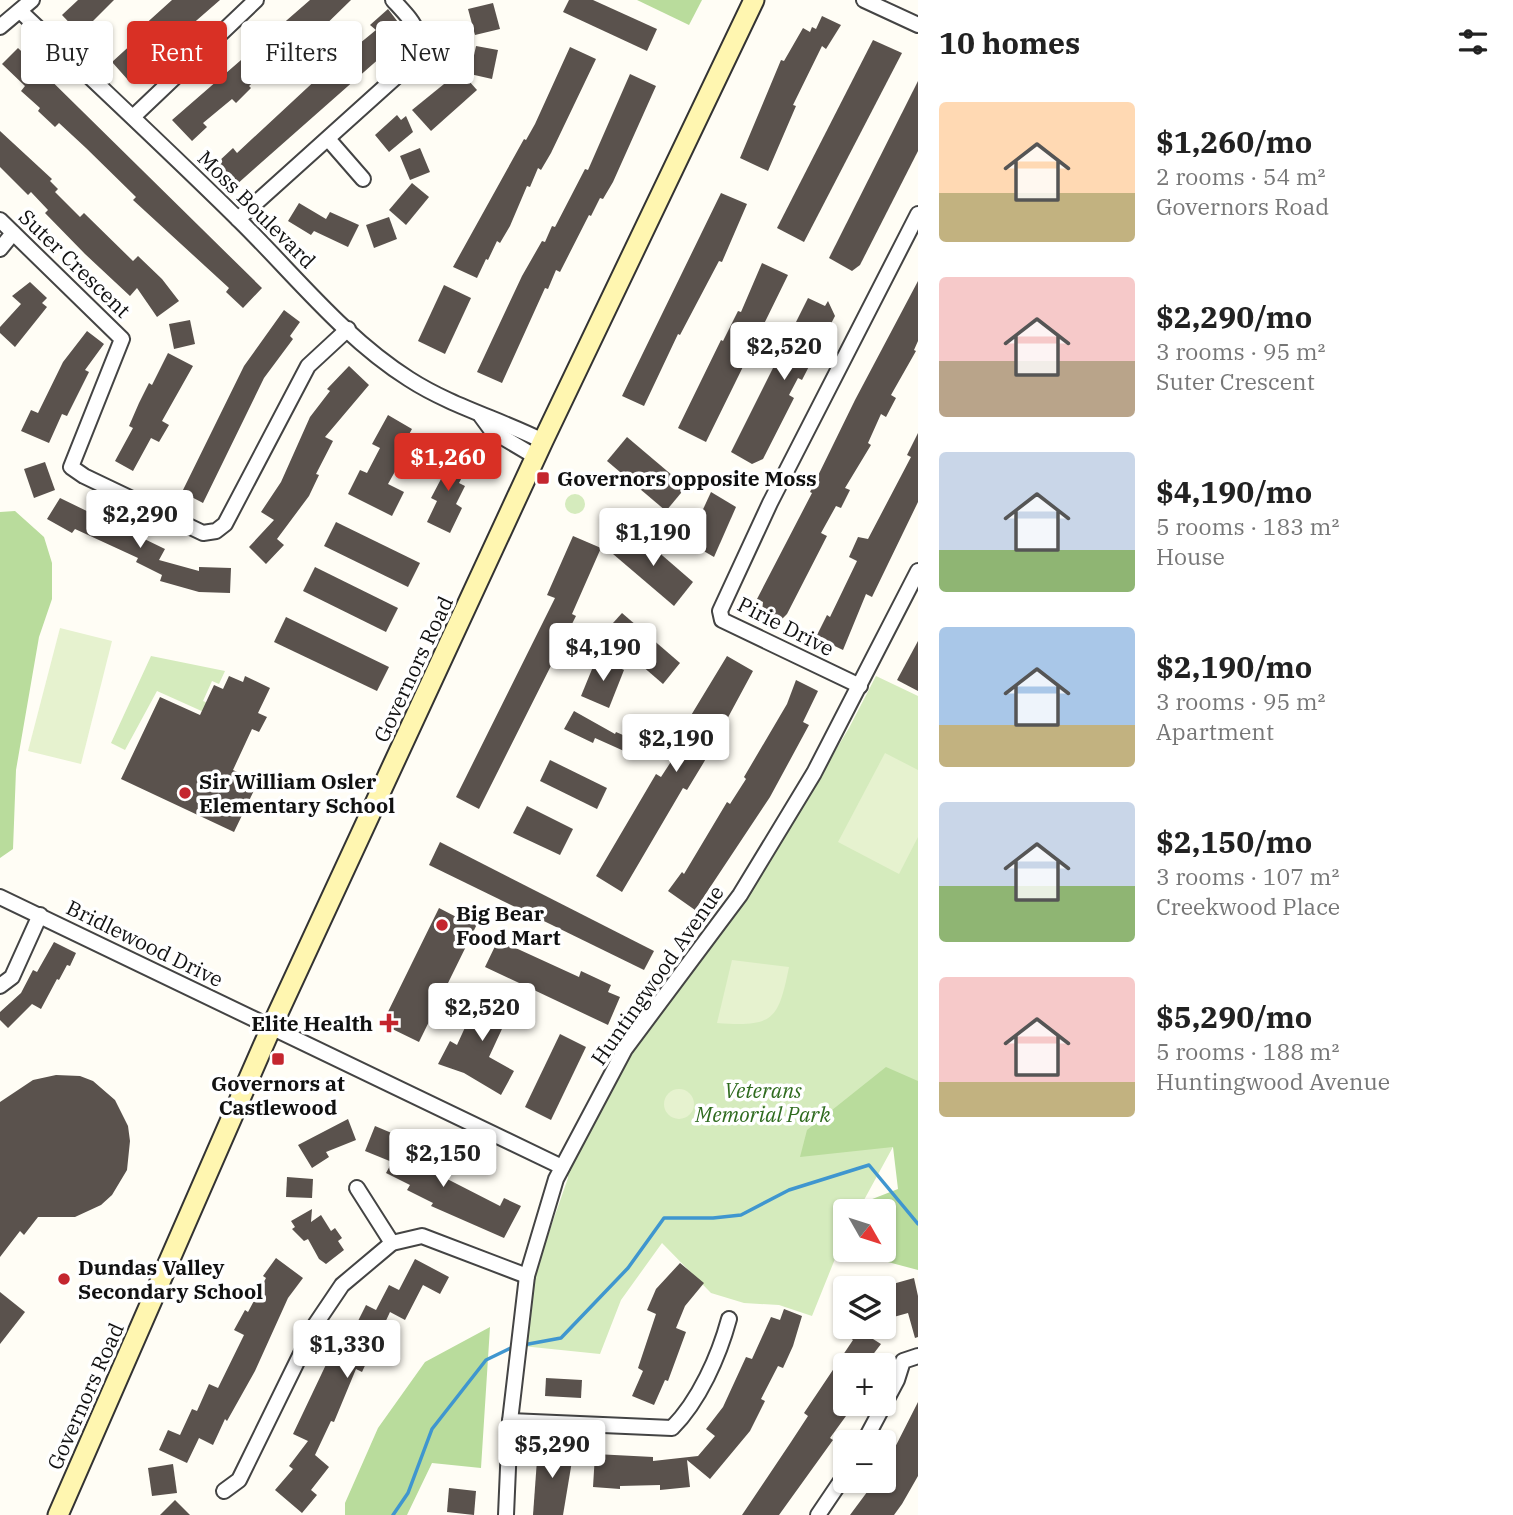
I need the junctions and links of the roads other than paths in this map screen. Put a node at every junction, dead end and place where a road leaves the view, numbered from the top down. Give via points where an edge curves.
1 (32, 0) edge
2 (256, 0) edge
3 (393, 0) edge
4 (754, 0) edge
5 (864, 0) edge
6 (20, 11) junction
7 (918, 26) edge
8 (0, 27) edge
9 (133, 117) junction
10 (329, 140) junction
11 (363, 180) dead end
12 (918, 214) edge
13 (238, 219) junction
14 (0, 220) edge
15 (13, 233) junction
16 (0, 249) edge
17 (348, 330) junction
18 (540, 449) junction
19 (918, 571) edge
20 (860, 686) junction
21 (0, 897) edge
22 (40, 915) junction
23 (0, 986) edge
24 (271, 1028) junction
25 (562, 1167) junction
26 (357, 1188) dead end
27 (392, 1243) junction
28 (527, 1276) junction
29 (729, 1319) dead end
30 (918, 1356) edge
31 (510, 1421) junction
32 (870, 1430) edge
33 (224, 1491) dead end
34 (833, 1493) edge
35 (58, 1515) edge
36 (506, 1515) edge
37 (818, 1515) edge

1 - 6 street
2 - 9 street
3 - 10 street via 419,37 416,53 408,66
4 - 18 main road, Governors Road
5 - 7 street
6 - 8 street
6 - 9 street, Moss Boulevard
9 - 13 street, Moss Boulevard
10 - 11 street
10 - 13 street
12 - 20 street, Pirie Drive via 720,611 722,620
13 - 17 street, Moss Boulevard
14 - 15 street, Suter Crescent
15 - 16 street
15 - 17 street, Suter Crescent via 122,339 72,467 203,533 225,524 290,394 308,366
17 - 18 street, Moss Boulevard via 408,378 481,416 492,431
18 - 24 main road, Governors Road
19 - 20 street, Huntingwood Avenue
20 - 25 street, Huntingwood Avenue via 740,895 625,1049
21 - 22 street, Bridlewood Drive
22 - 23 street via 12,977
22 - 24 street, Bridlewood Drive
24 - 25 street, Bridlewood Drive
24 - 35 main road, Governors Road
25 - 28 street, Huntingwood Avenue
26 - 27 street
27 - 28 street via 422,1236
27 - 33 street via 342,1285 315,1325 239,1480
28 - 31 street, Huntingwood Avenue
29 - 31 street via 686,1414 672,1428
30 - 32 street via 903,1361
31 - 36 street, Huntingwood Avenue
34 - 37 street

